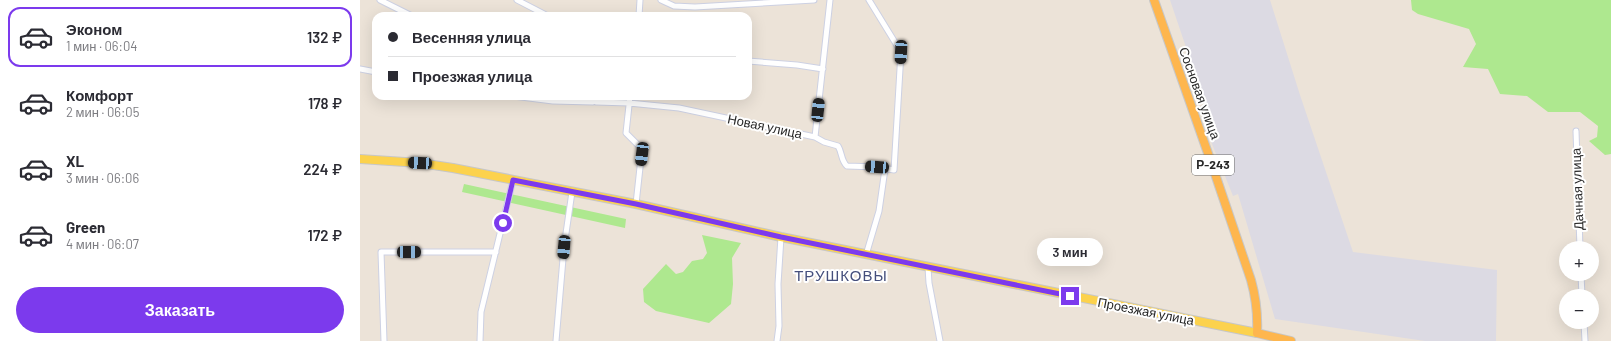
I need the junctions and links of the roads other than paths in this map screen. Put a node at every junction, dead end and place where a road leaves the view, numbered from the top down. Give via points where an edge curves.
1 (380, 0) edge
2 (517, 0) edge
3 (640, 0) edge
4 (661, 0) edge
5 (814, 0) edge
6 (830, 0) edge
7 (869, 0) edge
8 (1154, 0) edge
9 (404, 12) edge
10 (540, 12) edge
11 (639, 12) edge
12 (752, 61) edge
13 (360, 68) edge
14 (823, 69) junction
15 (372, 71) edge
16 (545, 100) edge
17 (591, 100) edge
18 (629, 100) edge
19 (596, 102) junction
20 (629, 103) junction
21 (1576, 131) dead end
22 (815, 136) junction
23 (360, 159) edge
24 (885, 169) junction
25 (513, 180) junction
26 (572, 192) junction
27 (636, 204) junction
28 (781, 237) junction
29 (1580, 241) edge
30 (496, 252) junction
31 (866, 255) junction
32 (928, 267) junction
33 (1584, 329) edge
34 (1257, 332) junction
35 (384, 341) edge
36 (480, 341) edge
37 (556, 341) edge
38 (777, 341) edge
39 (940, 341) edge
40 (1292, 341) edge
41 (1585, 341) edge

1 - 9 street
2 - 10 street
3 - 11 street
4 - 5 street via 674,6 695,7
6 - 14 street, Новая улица
7 - 24 street via 901,52 894,170
8 - 34 highway, Сосновая улица / Р-243 via 1251,280 1258,312
12 - 14 street
13 - 15 street
14 - 22 street, Новая улица
16 - 19 street
17 - 19 street, Новая улица
18 - 20 street
19 - 20 street, Новая улица
20 - 22 street, Новая улица via 678,108
20 - 27 street via 626,133 642,150
21 - 29 street, Дачная улица
22 - 24 street via 838,146 846,166
23 - 25 main road, Проезжая улица via 427,164
24 - 31 street via 879,211
25 - 26 main road, Проезжая улица
25 - 30 street
26 - 27 main road, Проезжая улица
26 - 37 street via 564,247
27 - 28 main road, Проезжая улица
28 - 31 main road, Проезжая улица
28 - 38 street
30 - 35 street via 380,252
30 - 36 street via 481,312
31 - 32 main road, Проезжая улица
32 - 34 main road, Проезжая улица
32 - 39 street
33 - 41 street
34 - 40 highway

